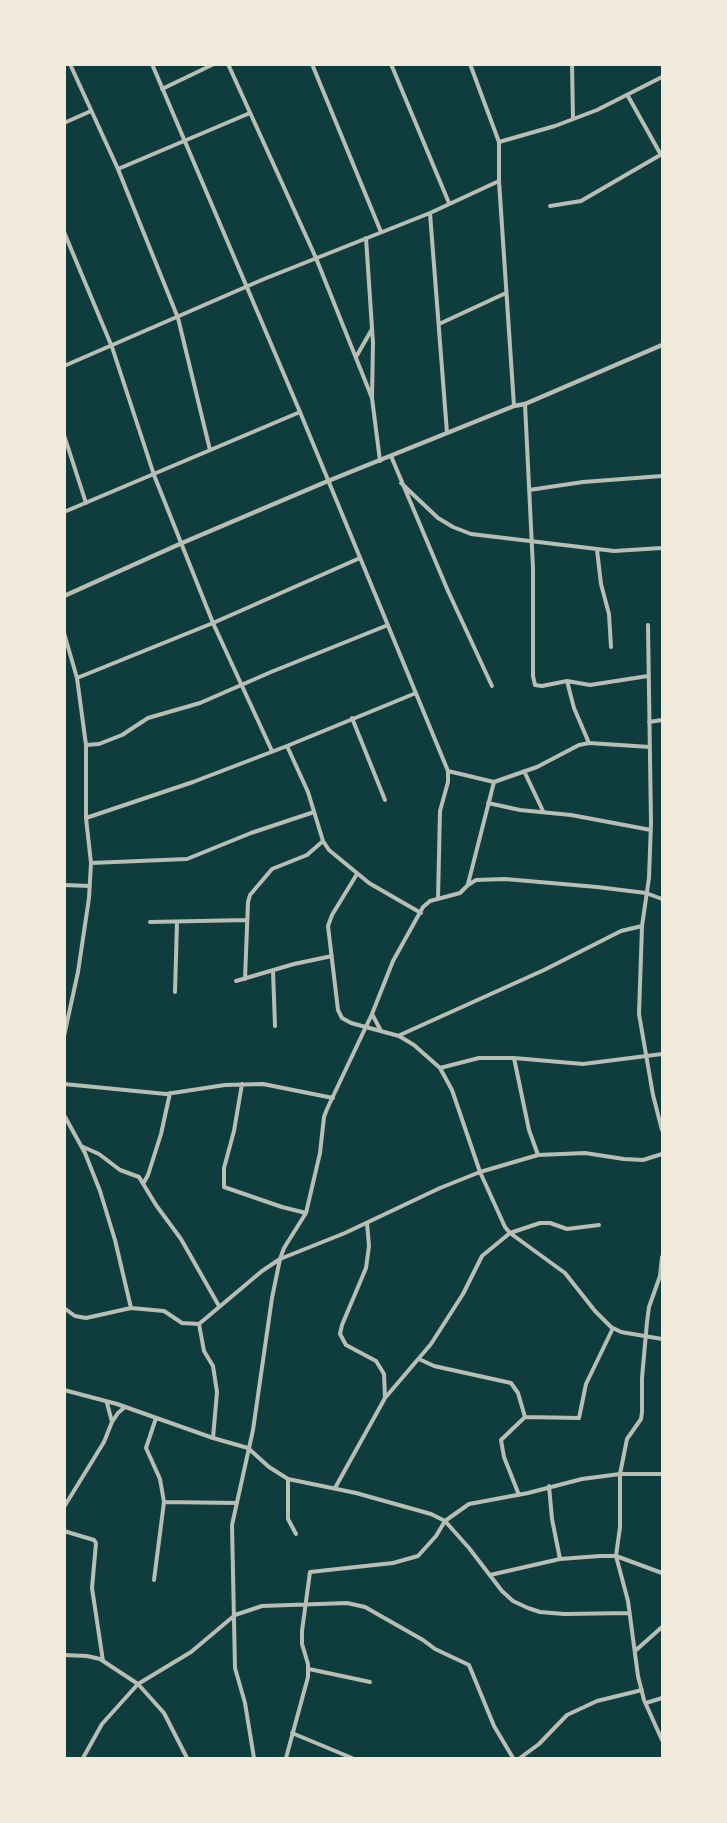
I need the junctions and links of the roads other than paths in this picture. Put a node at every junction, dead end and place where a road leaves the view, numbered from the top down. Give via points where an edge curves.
1 (70, 64) edge
2 (152, 64) edge
3 (214, 64) edge
4 (228, 64) edge
5 (312, 64) edge
6 (391, 64) edge
7 (470, 64) edge
8 (572, 64) edge
9 (663, 77) edge
10 (162, 89) junction
11 (628, 96) junction
12 (91, 111) junction
13 (250, 112) junction
14 (573, 119) junction
15 (64, 123) edge
16 (185, 140) junction
17 (499, 142) junction
18 (662, 154) edge
19 (118, 169) junction
20 (498, 181) junction
21 (449, 203) junction
22 (550, 206) dead end
23 (430, 213) junction
24 (64, 232) edge
25 (381, 232) junction
26 (366, 238) junction
27 (316, 258) junction
28 (246, 288) junction
29 (506, 293) junction
30 (178, 318) junction
31 (438, 324) junction
32 (372, 328) junction
33 (663, 345) edge
34 (112, 347) junction
35 (356, 357) junction
36 (64, 366) edge
37 (372, 398) junction
38 (525, 404) junction
39 (514, 406) junction
40 (300, 412) junction
41 (447, 433) junction
42 (64, 435) edge
43 (210, 450) junction
44 (391, 456) junction
45 (380, 461) junction
46 (154, 475) junction
47 (663, 476) edge
48 (328, 481) junction
49 (401, 483) junction
50 (529, 490) junction
51 (86, 503) junction
52 (64, 512) edge
53 (531, 542) junction
54 (182, 543) junction
55 (663, 548) edge
56 (597, 550) junction
57 (360, 558) junction
58 (64, 596) edge
59 (213, 623) junction
60 (648, 625) dead end
61 (388, 626) junction
62 (64, 633) edge
63 (611, 647) dead end
64 (648, 676) junction
65 (77, 678) junction
66 (567, 681) junction
67 (242, 686) junction
68 (492, 686) dead end
69 (416, 693) junction
70 (352, 718) junction
71 (663, 720) edge
72 (649, 722) junction
73 (589, 743) junction
74 (86, 745) junction
75 (287, 746) junction
76 (650, 747) junction
77 (272, 751) junction
78 (448, 771) junction
79 (524, 771) junction
80 (494, 782) junction
81 (385, 800) dead end
82 (488, 803) junction
83 (543, 811) junction
84 (314, 812) junction
85 (86, 818) junction
86 (651, 830) junction
87 (323, 841) junction
88 (90, 863) junction
89 (357, 874) junction
90 (64, 885) edge
91 (468, 885) junction
92 (90, 886) junction
93 (646, 893) junction
94 (438, 899) junction
95 (663, 899) edge
96 (421, 913) junction
97 (247, 920) junction
98 (150, 922) dead end
99 (177, 922) junction
100 (642, 926) junction
101 (332, 956) junction
102 (273, 971) junction
103 (245, 979) junction
104 (236, 981) dead end
105 (175, 992) dead end
106 (372, 1014) junction
107 (274, 1026) dead end
108 (364, 1027) junction
109 (380, 1029) junction
110 (64, 1036) edge
111 (399, 1036) junction
112 (663, 1054) edge
113 (647, 1055) junction
114 (514, 1058) junction
115 (440, 1068) junction
116 (64, 1084) edge
117 (242, 1084) junction
118 (170, 1093) junction
119 (333, 1098) junction
120 (64, 1115) edge
121 (66, 1123) edge
122 (663, 1130) edge
123 (81, 1146) junction
124 (663, 1154) edge
125 (538, 1155) junction
126 (480, 1172) junction
127 (143, 1184) junction
128 (306, 1213) junction
129 (367, 1223) junction
130 (599, 1225) dead end
131 (510, 1233) junction
132 (663, 1257) edge
133 (280, 1259) junction
134 (219, 1306) junction
135 (64, 1308) edge
136 (132, 1308) junction
137 (199, 1324) junction
138 (613, 1328) junction
139 (645, 1335) junction
140 (663, 1339) edge
141 (419, 1359) junction
142 (64, 1390) edge
143 (385, 1398) junction
144 (107, 1402) junction
145 (126, 1407) junction
146 (525, 1417) junction
147 (156, 1418) junction
148 (112, 1422) junction
149 (213, 1438) junction
150 (248, 1448) junction
151 (620, 1474) junction
152 (663, 1474) edge
153 (288, 1479) junction
154 (549, 1486) junction
155 (335, 1488) junction
156 (519, 1495) junction
157 (164, 1502) junction
158 (237, 1503) junction
159 (64, 1506) edge
160 (445, 1521) junction
161 (64, 1531) edge
162 (296, 1534) dead end
163 (616, 1556) junction
164 (560, 1559) junction
165 (663, 1573) edge
166 (490, 1575) junction
167 (154, 1580) dead end
168 (307, 1605) junction
169 (630, 1613) junction
170 (235, 1615) junction
171 (661, 1630) edge
172 (635, 1652) junction
173 (64, 1655) edge
174 (103, 1661) junction
175 (309, 1669) junction
176 (370, 1682) dead end
177 (138, 1684) junction
178 (642, 1690) junction
179 (663, 1698) edge
180 (646, 1703) junction
181 (291, 1733) junction
182 (663, 1740) edge
183 (83, 1758) edge
184 (187, 1758) edge
185 (254, 1758) edge
186 (286, 1758) edge
187 (352, 1758) edge
188 (513, 1758) edge
189 (520, 1758) edge

1 - 12 street
2 - 10 street
3 - 10 street
4 - 13 street
5 - 25 street
6 - 21 street
7 - 17 street
8 - 14 street
9 - 11 street
10 - 16 street
11 - 14 street
11 - 18 street
12 - 15 street
12 - 19 street
13 - 16 street
13 - 27 street
14 - 17 street
16 - 19 street
16 - 28 street
17 - 20 street
18 - 22 street via 581,201
19 - 30 street
20 - 21 street
20 - 29 street
21 - 23 street
23 - 25 street
23 - 31 street
24 - 34 street
25 - 26 street
26 - 27 street
26 - 32 street
27 - 28 street
27 - 35 street
28 - 30 street
28 - 40 street
29 - 31 street
29 - 39 street
30 - 34 street
30 - 43 street
31 - 41 street
32 - 35 street
32 - 37 street
33 - 38 street
34 - 36 street
34 - 46 street
35 - 37 street
37 - 45 street
38 - 39 street
38 - 50 street
39 - 41 street
40 - 43 street
40 - 48 street
41 - 44 street
42 - 51 street
43 - 46 street
44 - 45 street
44 - 49 street
45 - 48 street
46 - 51 street
46 - 54 street
47 - 50 street
48 - 54 street
48 - 57 street
49 - 53 street via 438,518 462,531
49 - 68 street
50 - 53 street
51 - 52 street
53 - 56 street
53 - 66 street via 535,685
54 - 58 street
54 - 59 street
55 - 56 street
56 - 63 street
57 - 59 street
57 - 61 street
59 - 65 street
59 - 67 street
60 - 64 street
61 - 67 street
61 - 69 street
62 - 65 street
64 - 66 street via 590,685
64 - 72 street
65 - 74 street
66 - 73 street
67 - 74 street via 148,718 99,744
67 - 77 street
69 - 70 street
69 - 78 street
70 - 75 street
70 - 81 street
71 - 72 street
72 - 76 street
73 - 76 street
73 - 79 street
74 - 85 street
75 - 77 street
75 - 84 street
76 - 86 street
77 - 85 street
78 - 80 street
78 - 94 street via 440,811
79 - 80 street
79 - 83 street
80 - 82 street
82 - 83 street
82 - 91 street
83 - 86 street
84 - 87 street
84 - 88 street via 251,832 188,859
85 - 88 street
86 - 93 street
87 - 89 street
87 - 97 street via 307,855 272,869 250,895
88 - 92 street
89 - 96 street
89 - 101 street via 329,920
90 - 92 street
91 - 93 street via 476,880 505,879
91 - 94 street via 460,893
92 - 110 street via 74,1000
93 - 95 street
93 - 100 street
94 - 96 street via 430,901
96 - 106 street via 393,961
97 - 99 street
97 - 103 street
98 - 99 street
99 - 105 street
100 - 111 street via 621,931
100 - 113 street via 639,1014
101 - 102 street
101 - 108 street via 338,1010 345,1021
102 - 103 street
102 - 107 street
103 - 104 street
106 - 108 street
106 - 109 street
108 - 109 street
108 - 119 street
109 - 111 street
111 - 115 street
112 - 113 street
113 - 114 street via 583,1064
113 - 122 street
114 - 115 street via 472,1058
114 - 125 street
115 - 126 street via 452,1090
116 - 118 street
117 - 118 street
117 - 119 street via 280,1086
117 - 128 street via 224,1168 224,1187
118 - 127 street via 161,1134
119 - 128 street via 324,1117
120 - 121 street
121 - 123 street
123 - 127 street via 120,1170 133,1173
123 - 136 street via 108,1214
124 - 125 street via 643,1160 585,1153
125 - 126 street
126 - 129 street
126 - 131 street
127 - 134 street via 181,1239
128 - 133 street
129 - 133 street
129 - 143 street via 366,1268 340,1334 346,1345 376,1361 384,1374
130 - 131 street via 567,1229 544,1222
131 - 138 street via 565,1273
131 - 141 street via 482,1256 453,1311
132 - 139 street
133 - 134 street
133 - 150 street
134 - 137 street
135 - 136 street via 86,1318
136 - 137 street via 164,1311 182,1323
137 - 149 street via 217,1392
138 - 139 street
138 - 146 street via 586,1384 579,1418
139 - 140 street
139 - 151 street via 641,1419 627,1439
141 - 143 street
141 - 146 street via 511,1383
142 - 144 street
143 - 155 street
144 - 145 street
144 - 148 street
145 - 147 street
145 - 148 street
146 - 156 street via 503,1436 500,1444
147 - 149 street
147 - 157 street via 146,1448 160,1479
148 - 159 street
149 - 150 street
150 - 153 street
150 - 158 street
151 - 152 street
151 - 154 street
151 - 163 street
153 - 155 street
153 - 162 street via 288,1519
154 - 156 street
154 - 164 street
155 - 160 street via 406,1505
156 - 160 street via 469,1504
157 - 158 street
157 - 167 street
158 - 170 street via 232,1537
160 - 166 street
160 - 168 street via 418,1556 310,1572
161 - 174 street via 96,1543 92,1588
163 - 164 street
163 - 165 street
163 - 169 street
164 - 166 street
166 - 169 street via 513,1601 540,1612
168 - 170 street via 262,1606
168 - 175 street via 302,1644
168 - 188 street via 347,1603 365,1607 470,1665 494,1726
169 - 172 street
170 - 177 street via 191,1652
170 - 185 street via 235,1668
171 - 172 street
172 - 178 street
173 - 174 street
174 - 177 street
175 - 176 street
175 - 181 street
177 - 183 street via 102,1724
177 - 184 street via 164,1713
178 - 180 street
178 - 189 street via 597,1701 567,1715
179 - 180 street
180 - 182 street
181 - 186 street
181 - 187 street

